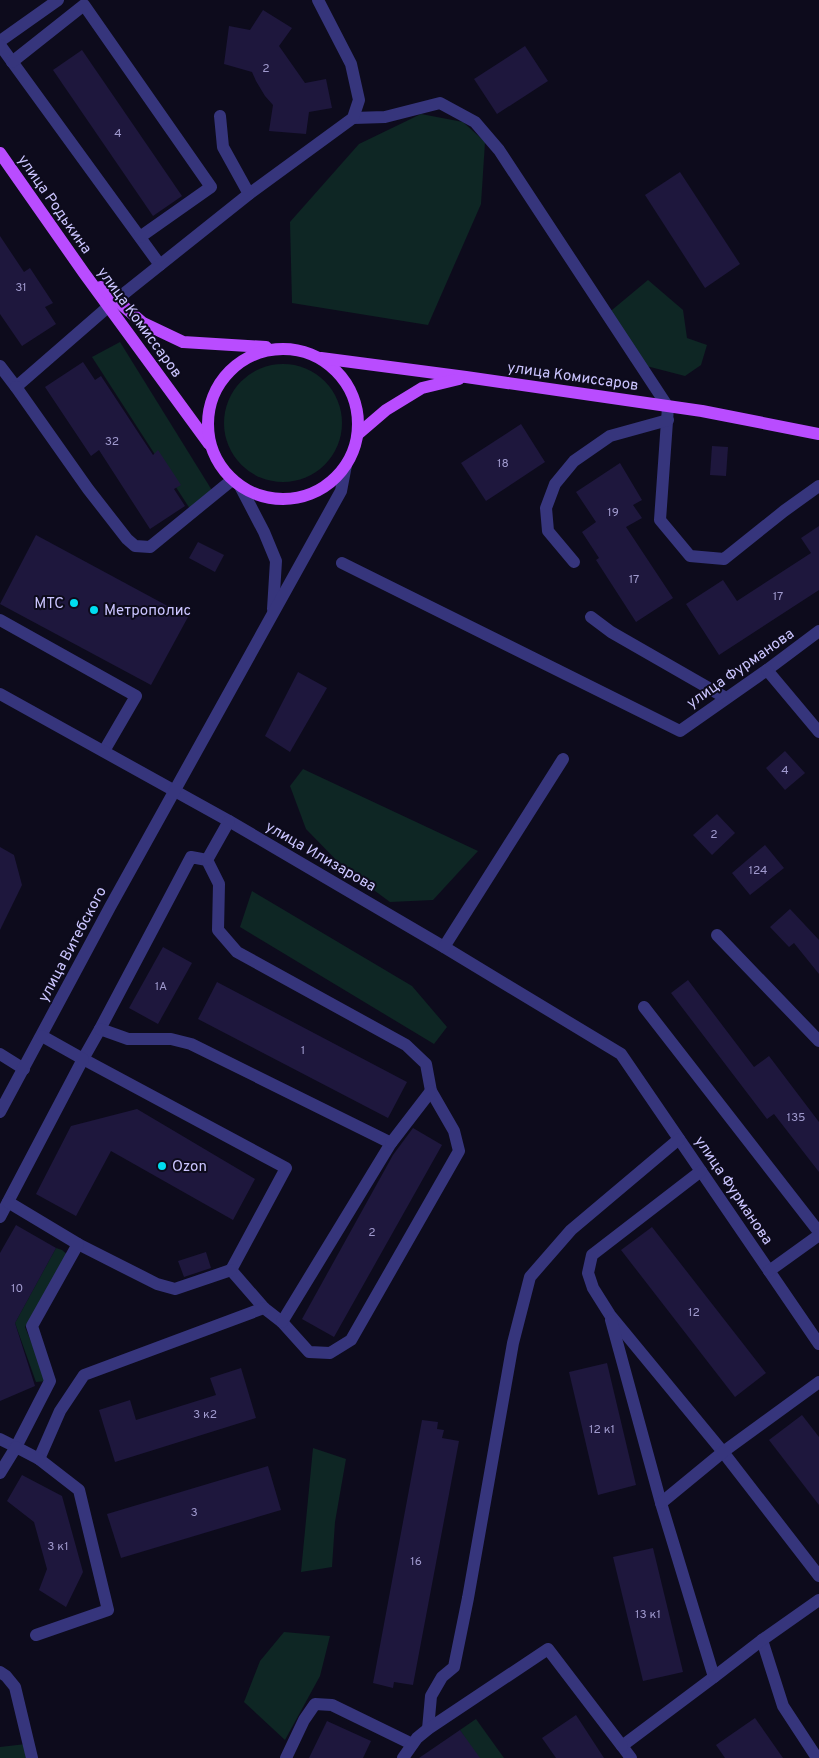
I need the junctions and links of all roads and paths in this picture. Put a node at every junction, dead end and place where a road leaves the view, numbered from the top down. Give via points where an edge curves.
1 (58, 0) edge
2 (318, 0) edge
3 (0, 43) edge
4 (12, 62) junction
5 (220, 116) dead end
6 (353, 118) junction
7 (0, 154) edge
8 (249, 194) junction
9 (140, 237) junction
10 (160, 265) junction
11 (84, 273) joint
12 (113, 303) junction
13 (280, 348) junction
14 (321, 358) junction
15 (0, 366) edge
16 (466, 377) junction
17 (16, 386) junction
18 (668, 407) junction
19 (668, 420) junction
20 (358, 434) junction
21 (819, 434) edge
22 (210, 446) junction
23 (346, 465) junction
24 (236, 483) junction
25 (819, 486) edge
26 (574, 562) dead end
27 (342, 563) dead end
28 (273, 611) junction
29 (591, 618) dead end
30 (0, 620) edge
31 (819, 631) edge
32 (767, 670) junction
33 (0, 694) edge
34 (726, 698) junction
35 (819, 732) edge
36 (104, 751) junction
37 (563, 759) dead end
38 (174, 790) junction
39 (229, 822) junction
40 (207, 860) junction
41 (718, 935) dead end
42 (444, 947) junction
43 (644, 1007) dead end
44 (100, 1029) junction
45 (42, 1036) junction
46 (819, 1041) edge
47 (0, 1054) edge
48 (621, 1054) joint
49 (83, 1059) junction
50 (24, 1069) junction
51 (431, 1091) junction
52 (0, 1112) edge
53 (679, 1139) junction
54 (391, 1142) junction
55 (701, 1171) junction
56 (8, 1202) junction
57 (0, 1217) edge
58 (819, 1234) edge
59 (78, 1244) junction
60 (231, 1270) junction
61 (769, 1271) junction
62 (264, 1308) junction
63 (610, 1315) junction
64 (282, 1322) junction
65 (819, 1344) edge
66 (819, 1382) edge
67 (0, 1439) edge
68 (16, 1447) junction
69 (724, 1452) junction
70 (39, 1459) junction
71 (0, 1473) edge
72 (661, 1503) junction
73 (819, 1576) edge
74 (819, 1600) edge
75 (36, 1635) dead end
76 (762, 1640) junction
77 (0, 1672) edge
78 (714, 1677) junction
79 (428, 1729) junction
80 (412, 1744) junction
81 (622, 1746) junction
82 (817, 1756) edge
83 (32, 1758) edge
84 (286, 1758) edge
85 (403, 1758) edge
86 (630, 1758) edge

1 - 3 street
2 - 6 street via 351,64 359,100
3 - 4 street
4 - 9 street
4 - 9 street via 84,5 211,187
5 - 8 street via 223,148
6 - 8 street
6 - 18 street via 385,117 440,103 475,122 499,150
7 - 11 main road, улица Родькина
8 - 10 street
9 - 10 street
10 - 12 street
11 - 12 main road, улица Комиссаров
12 - 13 main road, улица Комиссаров via 183,342
12 - 17 street
12 - 22 main road, улица Комиссаров
13 - 14 main road via 301,350
13 - 22 main road via 257,353 237,364 221,380 211,400 207,423
14 - 16 main road, улица Комиссаров
14 - 20 main road via 338,372 351,390 358,412
15 - 17 street
16 - 18 main road, улица Комиссаров
16 - 20 main road via 422,388 386,410
17 - 24 street via 88,489 135,546 150,547
18 - 19 street
18 - 21 main road, улица Комиссаров
19 - 25 street via 660,520 690,556 724,559
19 - 26 street via 610,436 574,461 555,484 546,508 548,530
20 - 23 main road
22 - 24 main road via 218,464
23 - 24 main road via 330,483 309,495 285,500 261,497
23 - 28 street, улица Витебского via 341,491
24 - 28 street via 264,532 276,561
27 - 34 street, улица Фурманова via 680,731
28 - 38 street, улица Витебского
29 - 34 street
30 - 36 street via 136,696
31 - 32 street, улица Фурманова
32 - 34 street, улица Фурманова
32 - 35 street
33 - 36 street, улица Илизарова
36 - 38 street, улица Илизарова
37 - 42 street
38 - 39 street, улица Илизарова
38 - 45 street, улица Витебского
39 - 40 street
39 - 42 street, улица Илизарова
40 - 44 street via 191,857
40 - 51 street via 219,884 218,930 237,952 406,1045 426,1064
41 - 46 street
42 - 48 street, улица Илизарова
43 - 58 street
44 - 49 street
44 - 54 street via 128,1039 171,1039 192,1044
45 - 49 street
45 - 50 street, улица Витебского
47 - 50 street
48 - 53 street, улица Фурманова
49 - 56 street
49 - 60 street via 286,1168
50 - 52 street, улица Витебского
51 - 54 street
51 - 64 street via 454,1131 460,1151 351,1340 330,1353 309,1352
53 - 55 street, улица Фурманова
53 - 79 street via 571,1230 530,1277 513,1343 454,1667 442,1678 431,1696
54 - 64 street
55 - 61 street, улица Фурманова
55 - 63 street via 592,1255 588,1273 593,1288
56 - 57 street
56 - 59 street
58 - 61 street
59 - 60 street via 157,1284 176,1289
59 - 68 street via 32,1326 50,1381
60 - 62 street
61 - 65 street, улица Фурманова
62 - 64 street
62 - 70 street via 84,1375 60,1411
63 - 69 street
63 - 72 street
66 - 69 street
67 - 68 street
68 - 70 street
68 - 71 street
69 - 72 street
69 - 73 street
70 - 75 street via 80,1490 108,1610
72 - 78 street
74 - 76 street
76 - 78 street
76 - 82 street via 783,1706
77 - 83 street via 15,1687
78 - 81 street
79 - 80 street
79 - 81 street via 548,1650
80 - 84 street via 332,1705 315,1704
80 - 85 street
81 - 86 street

